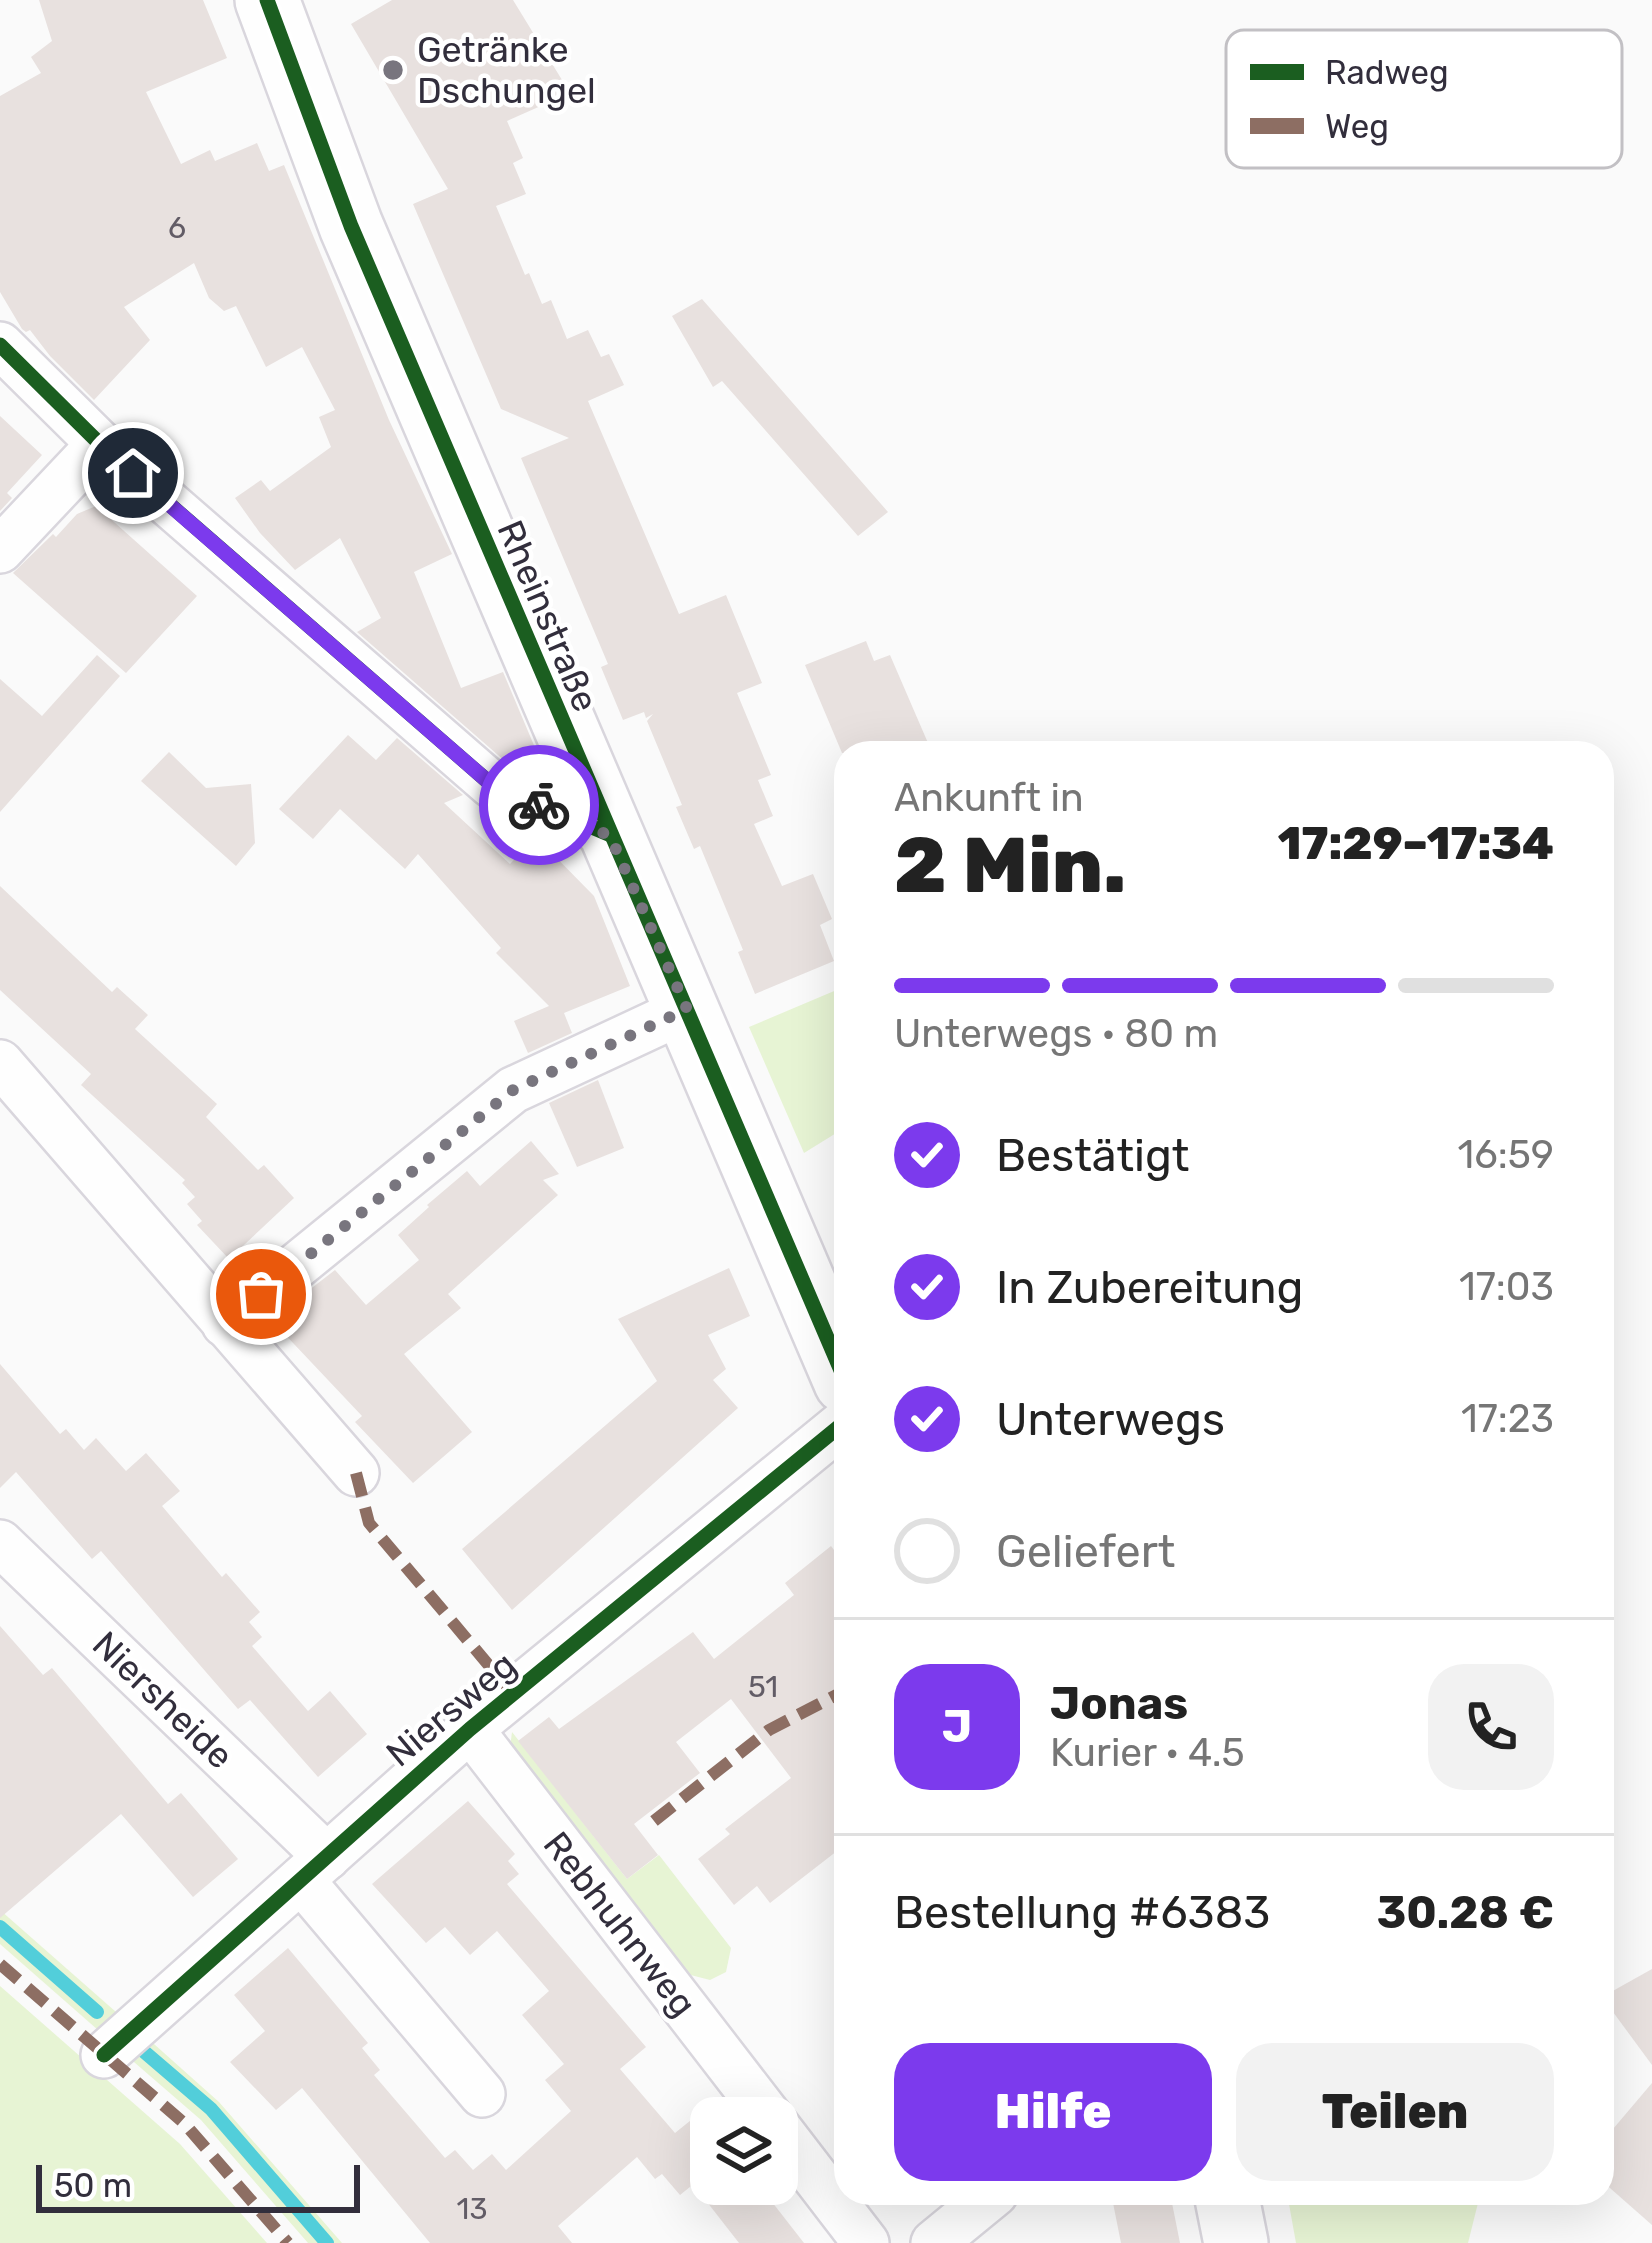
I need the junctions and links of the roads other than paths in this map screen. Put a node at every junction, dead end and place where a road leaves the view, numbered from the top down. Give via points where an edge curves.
1 (267, 0) edge
2 (0, 345) edge
3 (100, 444) junction
4 (0, 550) edge
5 (610, 836) junction
6 (687, 1009) junction
7 (0, 1063) edge
8 (226, 1324) junction
9 (834, 1354) edge
10 (834, 1431) edge
11 (356, 1473) dead end
12 (0, 1543) edge
13 (470, 1729) junction
14 (314, 1869) junction
15 (104, 2055) dead end
16 (482, 2094) dead end
17 (754, 2097) edge
18 (798, 2154) edge
19 (834, 2201) edge
20 (837, 2205) edge
21 (980, 2205) edge
22 (1228, 2205) edge
23 (866, 2243) edge
24 (934, 2243) edge
25 (1236, 2243) edge

1 - 5 street, Rheinstraße via 351,226
2 - 3 street
3 - 4 street
3 - 5 street via 492,785
5 - 6 street, Rheinstraße
6 - 8 street via 513,1090
6 - 9 street, Rheinstraße
7 - 8 street
8 - 11 street
10 - 13 street, Niersweg
12 - 14 street, Niersheide
13 - 14 street, Niersweg
13 - 17 street, Rebhuhnweg
14 - 15 street, Niersweg
14 - 16 street
18 - 19 street
20 - 23 street
21 - 24 street
22 - 25 street

